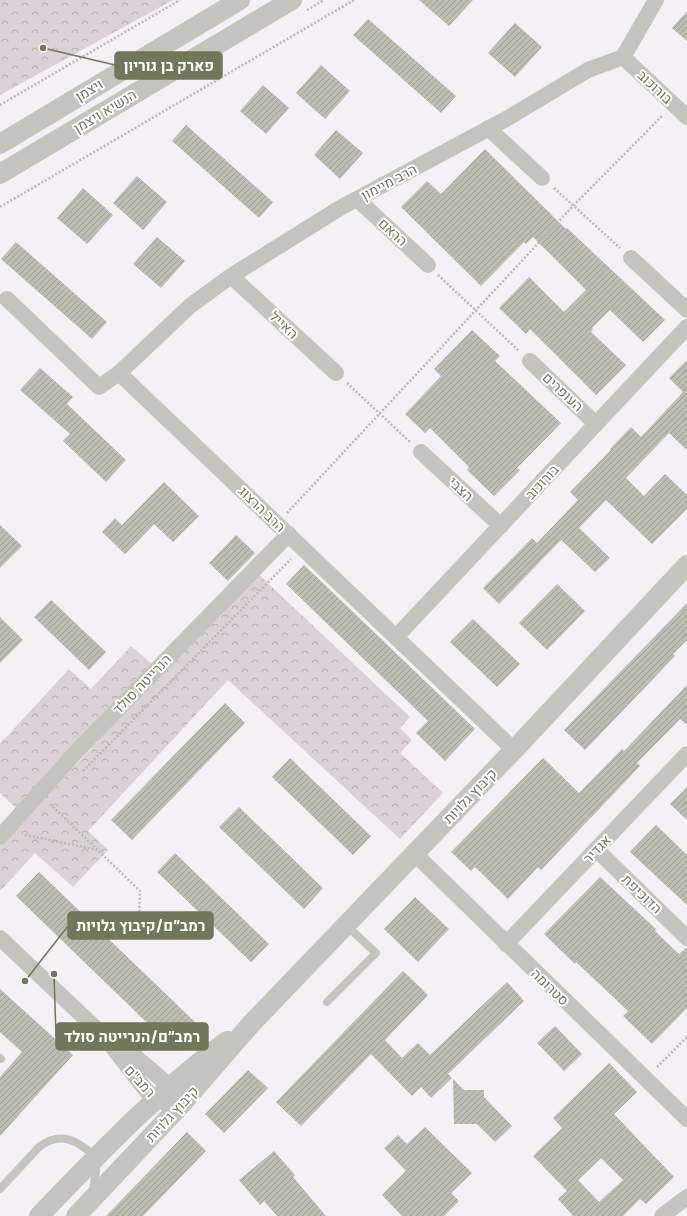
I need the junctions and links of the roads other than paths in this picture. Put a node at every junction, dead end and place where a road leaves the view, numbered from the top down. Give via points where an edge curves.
1 (240, 0) edge
2 (292, 0) edge
3 (656, 0) edge
4 (623, 57) junction
5 (687, 117) edge
6 (488, 128) junction
7 (0, 144) edge
8 (0, 174) edge
9 (542, 178) road end
10 (357, 198) junction
11 (631, 258) road end
12 (428, 265) road end
13 (231, 276) junction
14 (8, 299) dead end
15 (687, 310) edge
16 (687, 327) edge
17 (530, 361) road end
18 (119, 373) junction
19 (336, 373) road end
20 (596, 424) junction
21 (421, 452) road end
22 (501, 526) junction
23 (288, 534) junction
24 (687, 565) edge
25 (396, 637) junction
26 (514, 750) junction
27 (687, 754) edge
28 (3, 834) edge
29 (596, 849) junction
30 (414, 853) junction
31 (346, 924) junction
32 (0, 938) edge
33 (687, 938) edge
34 (506, 944) junction
35 (327, 1002) dead end
36 (251, 1024) junction
37 (162, 1093) junction
38 (179, 1108) junction
39 (687, 1119) edge
40 (96, 1157) junction
41 (0, 1189) edge
42 (687, 1197) edge
43 (91, 1201) junction
44 (39, 1216) edge
45 (76, 1216) edge
46 (662, 1216) edge

1 - 7 street, ויצמן
2 - 8 street, הנשיא ויצמן
3 - 4 street
4 - 5 street, בורוכוב
4 - 6 street, הרב מיימון via 588,70
6 - 9 street
6 - 10 street, הרב מיימון
10 - 12 street, הראם
10 - 13 street, הרב מיימון
11 - 15 street
13 - 18 street, הרב מיימון via 190,306
13 - 19 street, האייל
14 - 18 street via 99,387
16 - 20 street, בורוכוב
17 - 20 street, העופרים
18 - 23 street, הרב הרצוג
20 - 22 street, בורוכוב
21 - 22 street, הצבי
22 - 25 street, בורוכוב
23 - 25 street, הרב הרצוג
23 - 28 street, הנרייטה סולד via 81,747
24 - 26 street, קיבוץ גלויות
25 - 26 street, הרב הרצוג
26 - 30 street, קיבוץ גלויות
27 - 29 street, אגדיר
29 - 33 street, הדוכיפת
29 - 34 street, אגדיר
30 - 31 street, קיבוץ גלויות
30 - 34 street, סטרומה
31 - 35 lane via 376,953
31 - 36 street, קיבוץ גלויות
32 - 37 street, רמב"ם via 105,1037 133,1055
34 - 39 street, סטרומה
36 - 37 street, קיבוץ גלויות via 202,1059
36 - 38 street, קיבוץ גלויות
37 - 38 street, רמב"ם
37 - 40 street, קיבוץ גלויות
38 - 43 street, קיבוץ גלויות
40 - 41 lane via 72,1141 54,1138 39,1147
40 - 43 lane
40 - 44 street, קיבוץ גלויות
42 - 46 street
43 - 45 street, קיבוץ גלויות

